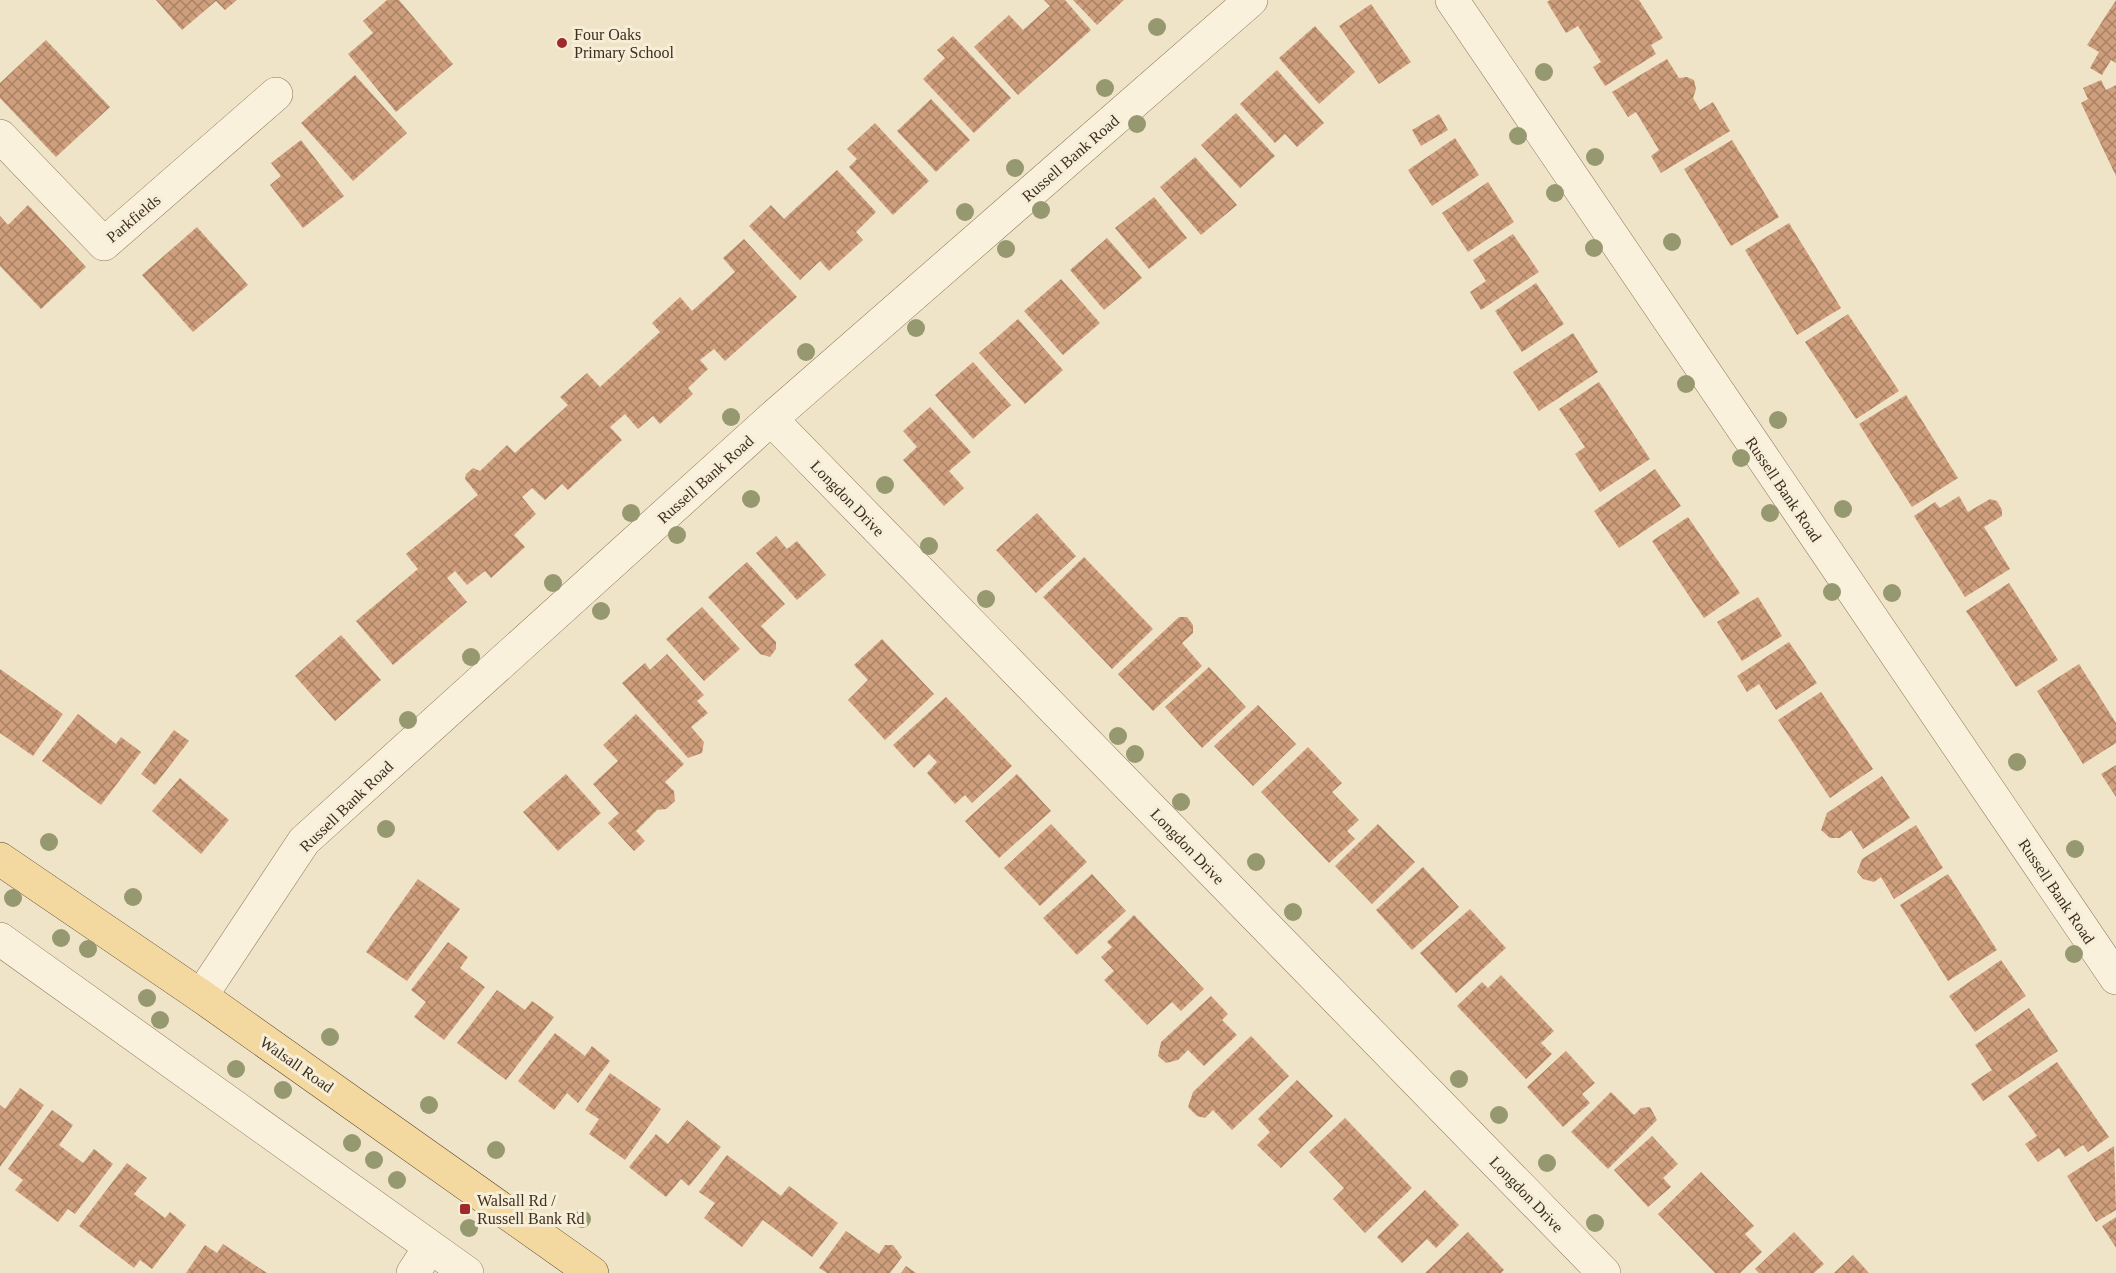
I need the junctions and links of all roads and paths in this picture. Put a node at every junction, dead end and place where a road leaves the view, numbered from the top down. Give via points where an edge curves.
1 (1251, 0) edge
2 (1452, 0) edge
3 (276, 94) dead end
4 (0, 136) edge
5 (771, 419) junction
6 (0, 859) edge
7 (0, 939) edge
8 (2116, 978) edge
9 (201, 996) junction
10 (422, 1260) edge
11 (467, 1273) edge
12 (592, 1273) edge
13 (1604, 1273) edge

1 - 5 street, Russell Bank Road
2 - 8 street, Russell Bank Road
3 - 4 street, Parkfields via 104,244
5 - 9 street, Russell Bank Road via 304,841
5 - 13 street, Longdon Drive
6 - 9 main road, Walsall Road
7 - 10 street
9 - 12 main road, Walsall Road
10 - 11 street

